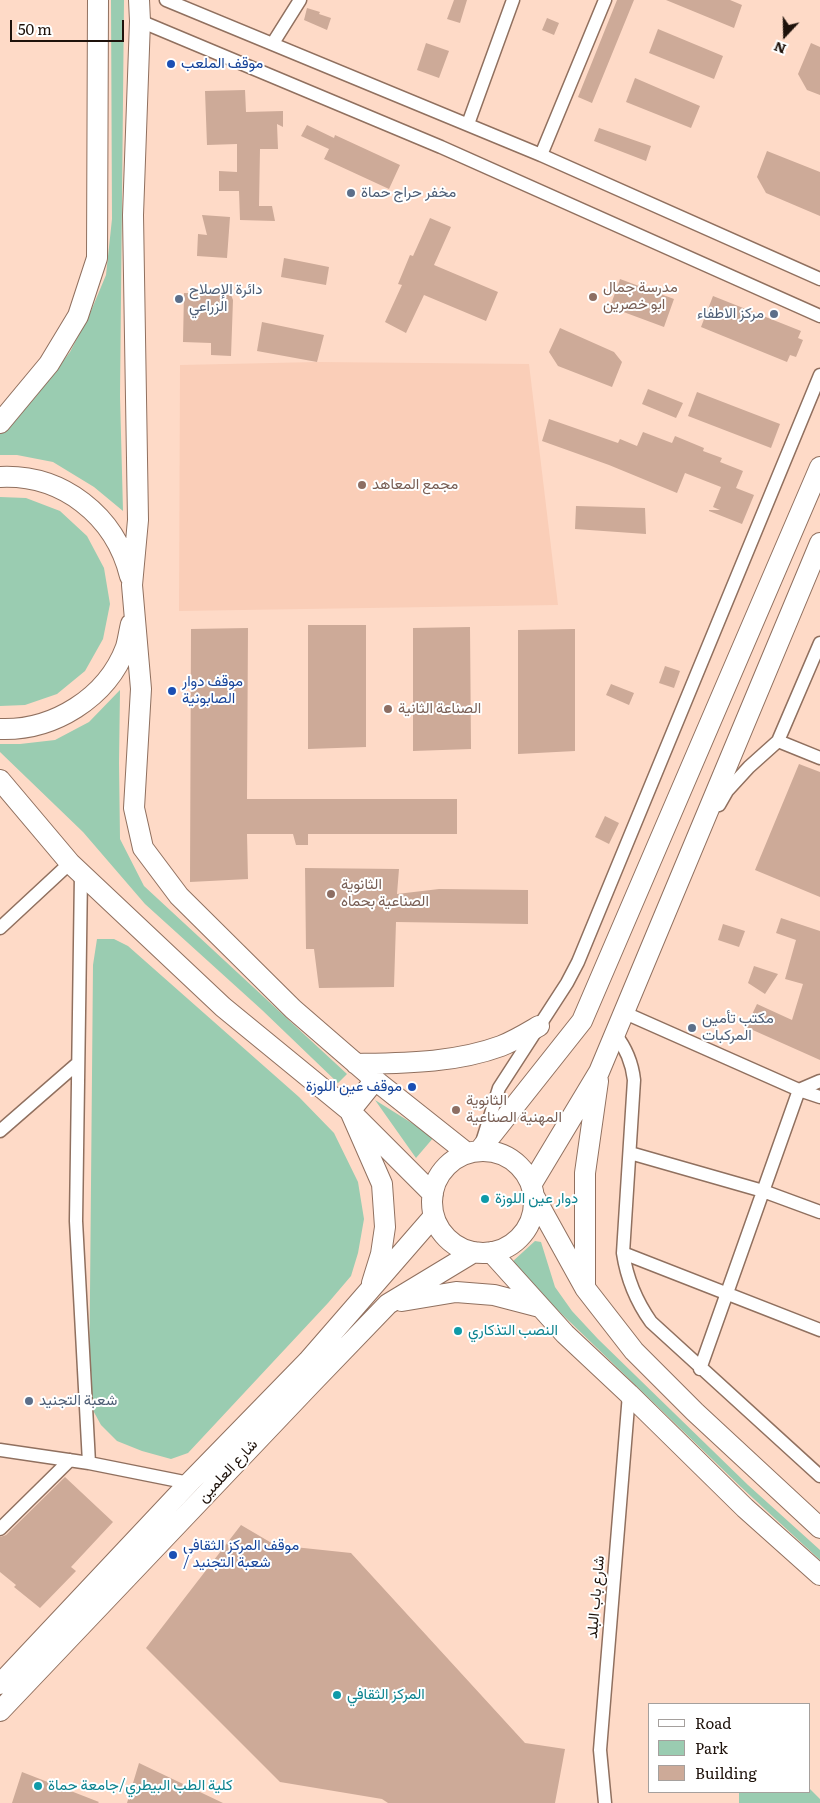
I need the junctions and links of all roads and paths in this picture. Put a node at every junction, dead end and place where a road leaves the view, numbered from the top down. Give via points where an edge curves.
1 (98, 0) edge
2 (138, 0) edge
3 (166, 0) edge
4 (300, 0) edge
5 (512, 0) edge
6 (606, 0) edge
7 (140, 21) junction
8 (273, 43) junction
9 (468, 124) junction
10 (541, 155) junction
11 (820, 279) edge
12 (820, 316) edge
13 (820, 375) edge
14 (0, 423) edge
15 (820, 467) edge
16 (0, 477) edge
17 (820, 543) edge
18 (132, 585) junction
19 (820, 643) edge
20 (0, 729) edge
21 (778, 741) junction
22 (820, 758) edge
23 (0, 780) edge
24 (75, 868) junction
25 (684, 868) junction
26 (0, 928) edge
27 (625, 1013) junction
28 (539, 1026) junction
29 (616, 1034) junction
30 (78, 1063) junction
31 (356, 1064) junction
32 (600, 1072) junction
33 (374, 1080) junction
34 (820, 1081) edge
35 (799, 1090) junction
36 (820, 1097) edge
37 (350, 1111) junction
38 (0, 1131) edge
39 (473, 1152) junction
40 (630, 1153) junction
41 (533, 1190) junction
42 (763, 1191) junction
43 (433, 1194) junction
44 (820, 1212) edge
45 (434, 1216) junction
46 (483, 1252) junction
47 (623, 1253) junction
48 (585, 1288) junction
49 (369, 1292) junction
50 (726, 1293) junction
51 (388, 1304) junction
52 (540, 1307) junction
53 (820, 1330) edge
54 (700, 1368) junction
55 (629, 1394) junction
56 (0, 1450) edge
57 (70, 1460) junction
58 (89, 1463) junction
59 (820, 1476) edge
60 (189, 1483) junction
61 (820, 1528) edge
62 (0, 1529) edge
63 (820, 1575) edge
64 (0, 1684) edge
65 (0, 1711) edge
66 (605, 1803) edge

1 - 14 main road via 97,258 78,316 49,364
2 - 7 main road
3 - 8 street
4 - 8 street
5 - 9 street
6 - 10 street
7 - 12 street via 441,147
7 - 18 main road via 132,215 138,520
8 - 9 street
9 - 10 street
10 - 11 street
13 - 28 street via 578,962
15 - 39 main road via 582,1021
16 - 18 main road via 38,480 83,501 116,538
17 - 25 main road
18 - 20 main road via 133,616 125,647 111,675 90,698 63,716 33,726
18 - 31 main road via 141,689 134,808 143,848 179,896 293,1010
19 - 21 street
21 - 22 street
21 - 25 street via 727,791
23 - 24 main road
24 - 26 street
24 - 30 street
24 - 37 main road via 224,1007
25 - 27 main road
27 - 29 main road
27 - 35 street
28 - 31 main road via 502,1046 462,1058
28 - 39 street via 499,1088
29 - 32 main road
29 - 40 street via 633,1070
30 - 38 street
30 - 58 street via 76,1221
31 - 33 main road
32 - 41 main road
32 - 48 main road via 585,1173
33 - 37 main road
33 - 39 main road
34 - 35 street
35 - 36 street
35 - 42 street
37 - 43 main road
37 - 49 main road via 382,1184 385,1227 381,1254
39 - 41 main road via 496,1152 511,1159 523,1170
39 - 43 main road via 455,1159 444,1169
40 - 42 street
40 - 47 street
41 - 46 main road via 534,1212 519,1238 506,1247
41 - 48 main road
42 - 44 street
42 - 50 street
43 - 45 main road
45 - 46 main road via 449,1239 461,1247
45 - 49 main road, شارع العلمين
46 - 51 main road, شارع العلمين
46 - 52 main road
47 - 50 street
47 - 54 street via 630,1283 642,1310
48 - 61 main road via 634,1351 694,1412
49 - 60 main road, شارع العلمين via 308,1361
50 - 53 street
50 - 54 street
51 - 52 main road via 456,1292 494,1295
51 - 65 main road, شارع العلمين
52 - 55 main road
54 - 59 street
55 - 63 main road via 745,1508
55 - 66 street, شارع باب البلد via 601,1741
56 - 57 street
57 - 58 street
57 - 62 street
58 - 60 street
60 - 64 main road, شارع العلمين

